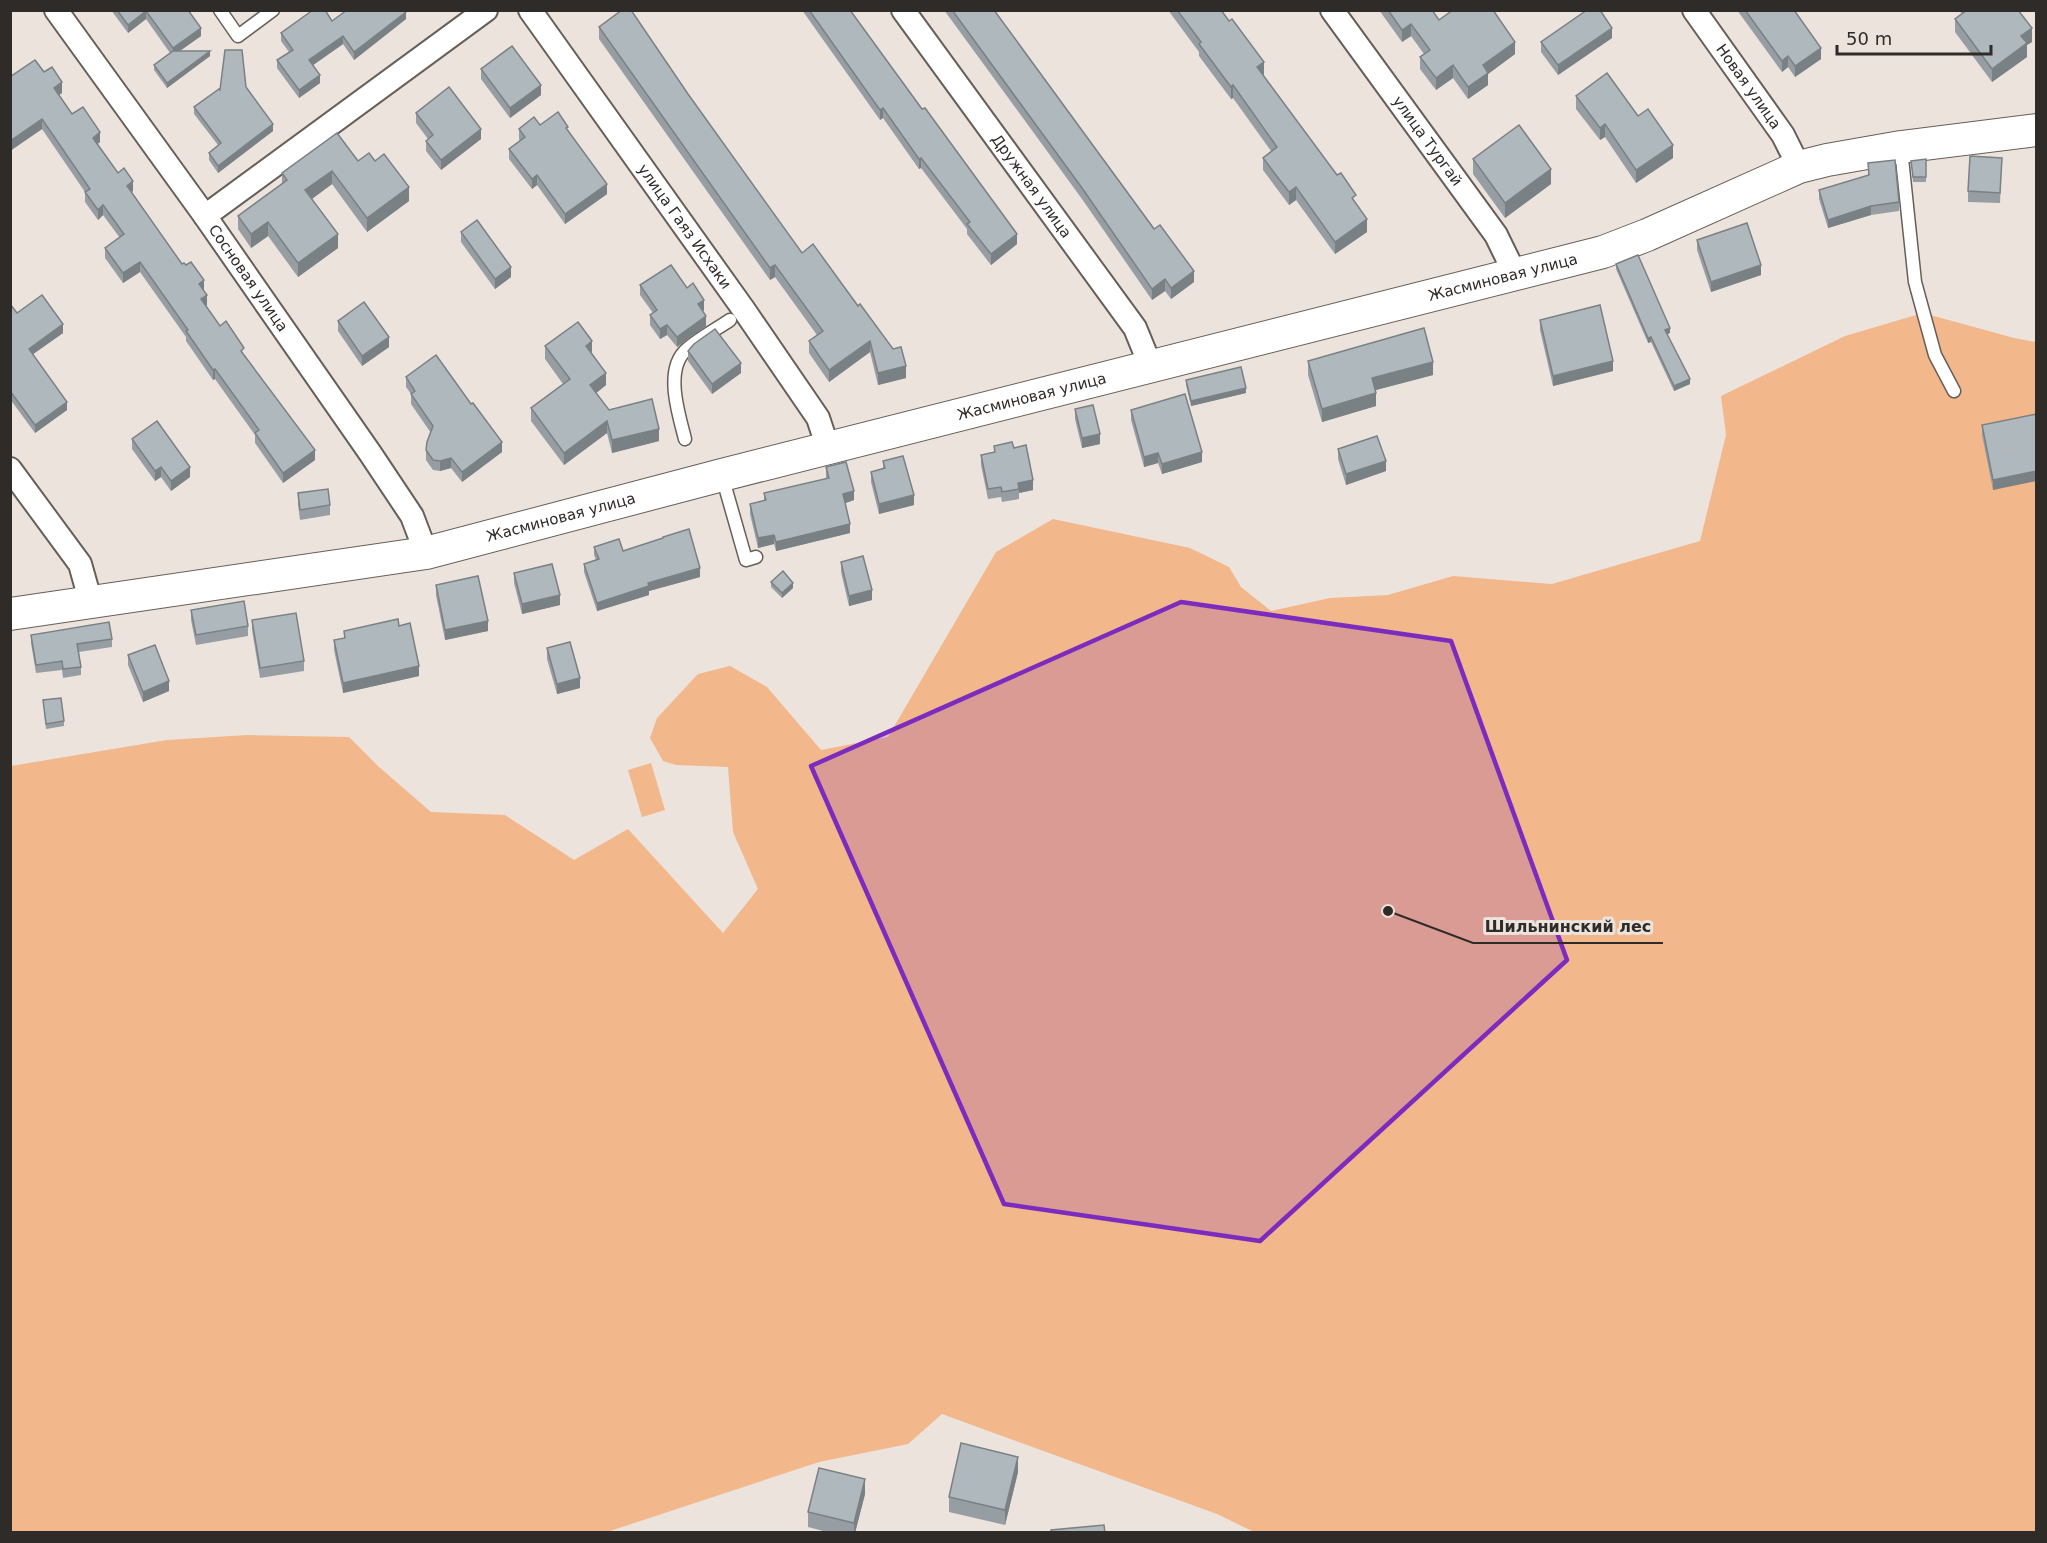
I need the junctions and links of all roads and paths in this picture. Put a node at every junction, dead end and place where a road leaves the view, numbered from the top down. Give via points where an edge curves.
1 (56, 10) edge
2 (220, 10) edge
3 (273, 10) edge
4 (486, 10) edge
5 (530, 10) edge
6 (903, 10) edge
7 (1332, 10) edge
8 (1694, 10) edge
9 (2037, 130) edge
10 (1901, 147) junction
11 (1799, 167) junction
12 (205, 216) junction
13 (1516, 276) junction
14 (730, 320) dead end
15 (1151, 367) junction
16 (1954, 391) dead end
17 (685, 439) dead end
18 (828, 448) junction
19 (10, 469) edge
20 (722, 475) junction
21 (426, 553) junction
22 (756, 557) dead end
23 (91, 603) junction
24 (10, 614) edge

1 - 12 street, Сосновая улица
2 - 3 lane via 238,36
4 - 12 street
5 - 18 street, улица Гаяз Исхаки via 818,418
6 - 15 street, Дружная улица via 1135,328
7 - 13 street, улица Тургай via 1496,235
8 - 11 street, Новая улица via 1783,135
9 - 10 street, Жасминовая улица
10 - 11 street, Жасминовая улица
10 - 16 lane via 1915,282 1935,355
11 - 13 street, Жасминовая улица via 1620,246
12 - 21 street, Сосновая улица via 412,516
13 - 15 street, Жасминовая улица
14 - 17 lane via 685,351 678,362 676,403
15 - 18 street, Жасминовая улица
18 - 20 street, Жасминовая улица
19 - 23 street via 80,564
20 - 21 street, Жасминовая улица
20 - 22 lane via 746,560
21 - 23 street, Жасминовая улица
23 - 24 street, Жасминовая улица

